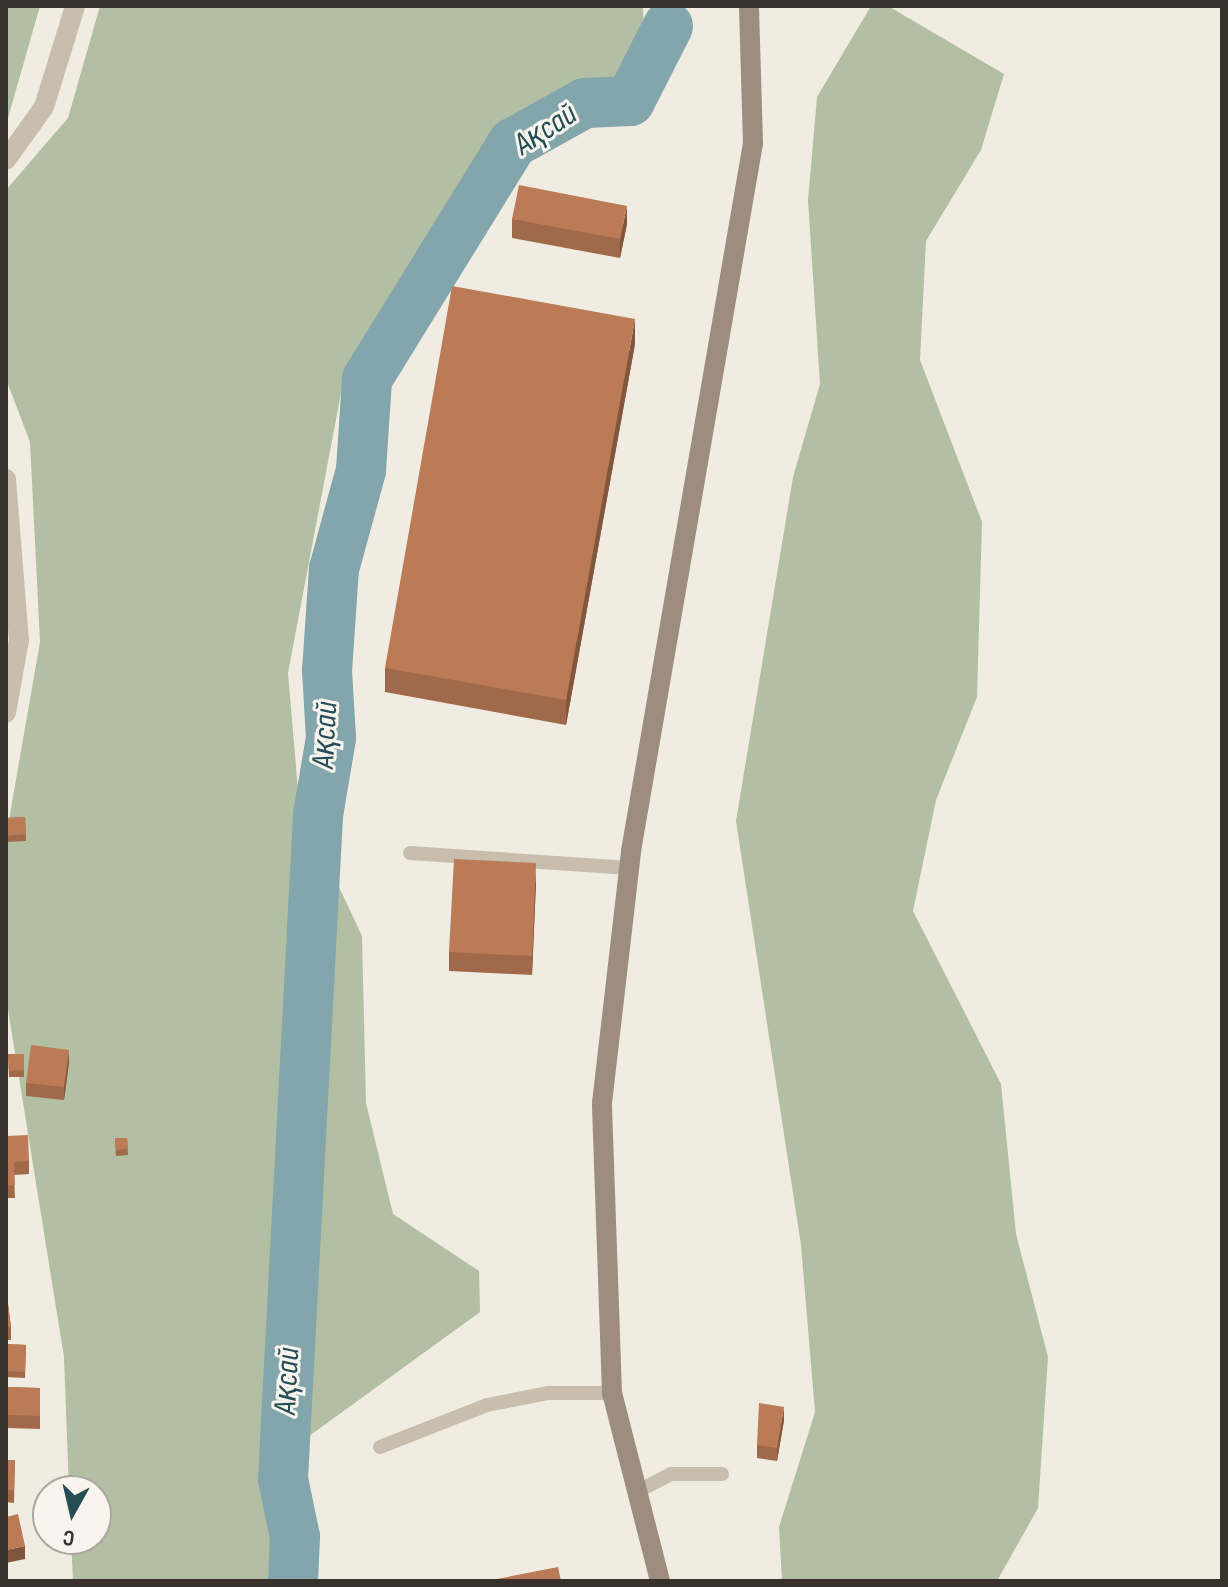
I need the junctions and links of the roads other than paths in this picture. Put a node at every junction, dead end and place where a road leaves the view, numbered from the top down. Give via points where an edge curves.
1 (75, 6) edge
2 (749, 6) edge
3 (6, 160) edge
4 (6, 479) edge
5 (6, 713) edge
6 (410, 853) dead end
7 (629, 868) junction
8 (612, 1393) junction
9 (380, 1447) dead end
10 (722, 1474) dead end
11 (636, 1492) junction
12 (660, 1581) edge

1 - 3 street via 44,107
2 - 7 street via 753,143
4 - 5 street via 19,640
6 - 7 lane
7 - 8 street via 602,1103
8 - 9 lane via 549,1393 487,1405
8 - 11 street
10 - 11 lane via 671,1474
11 - 12 street

